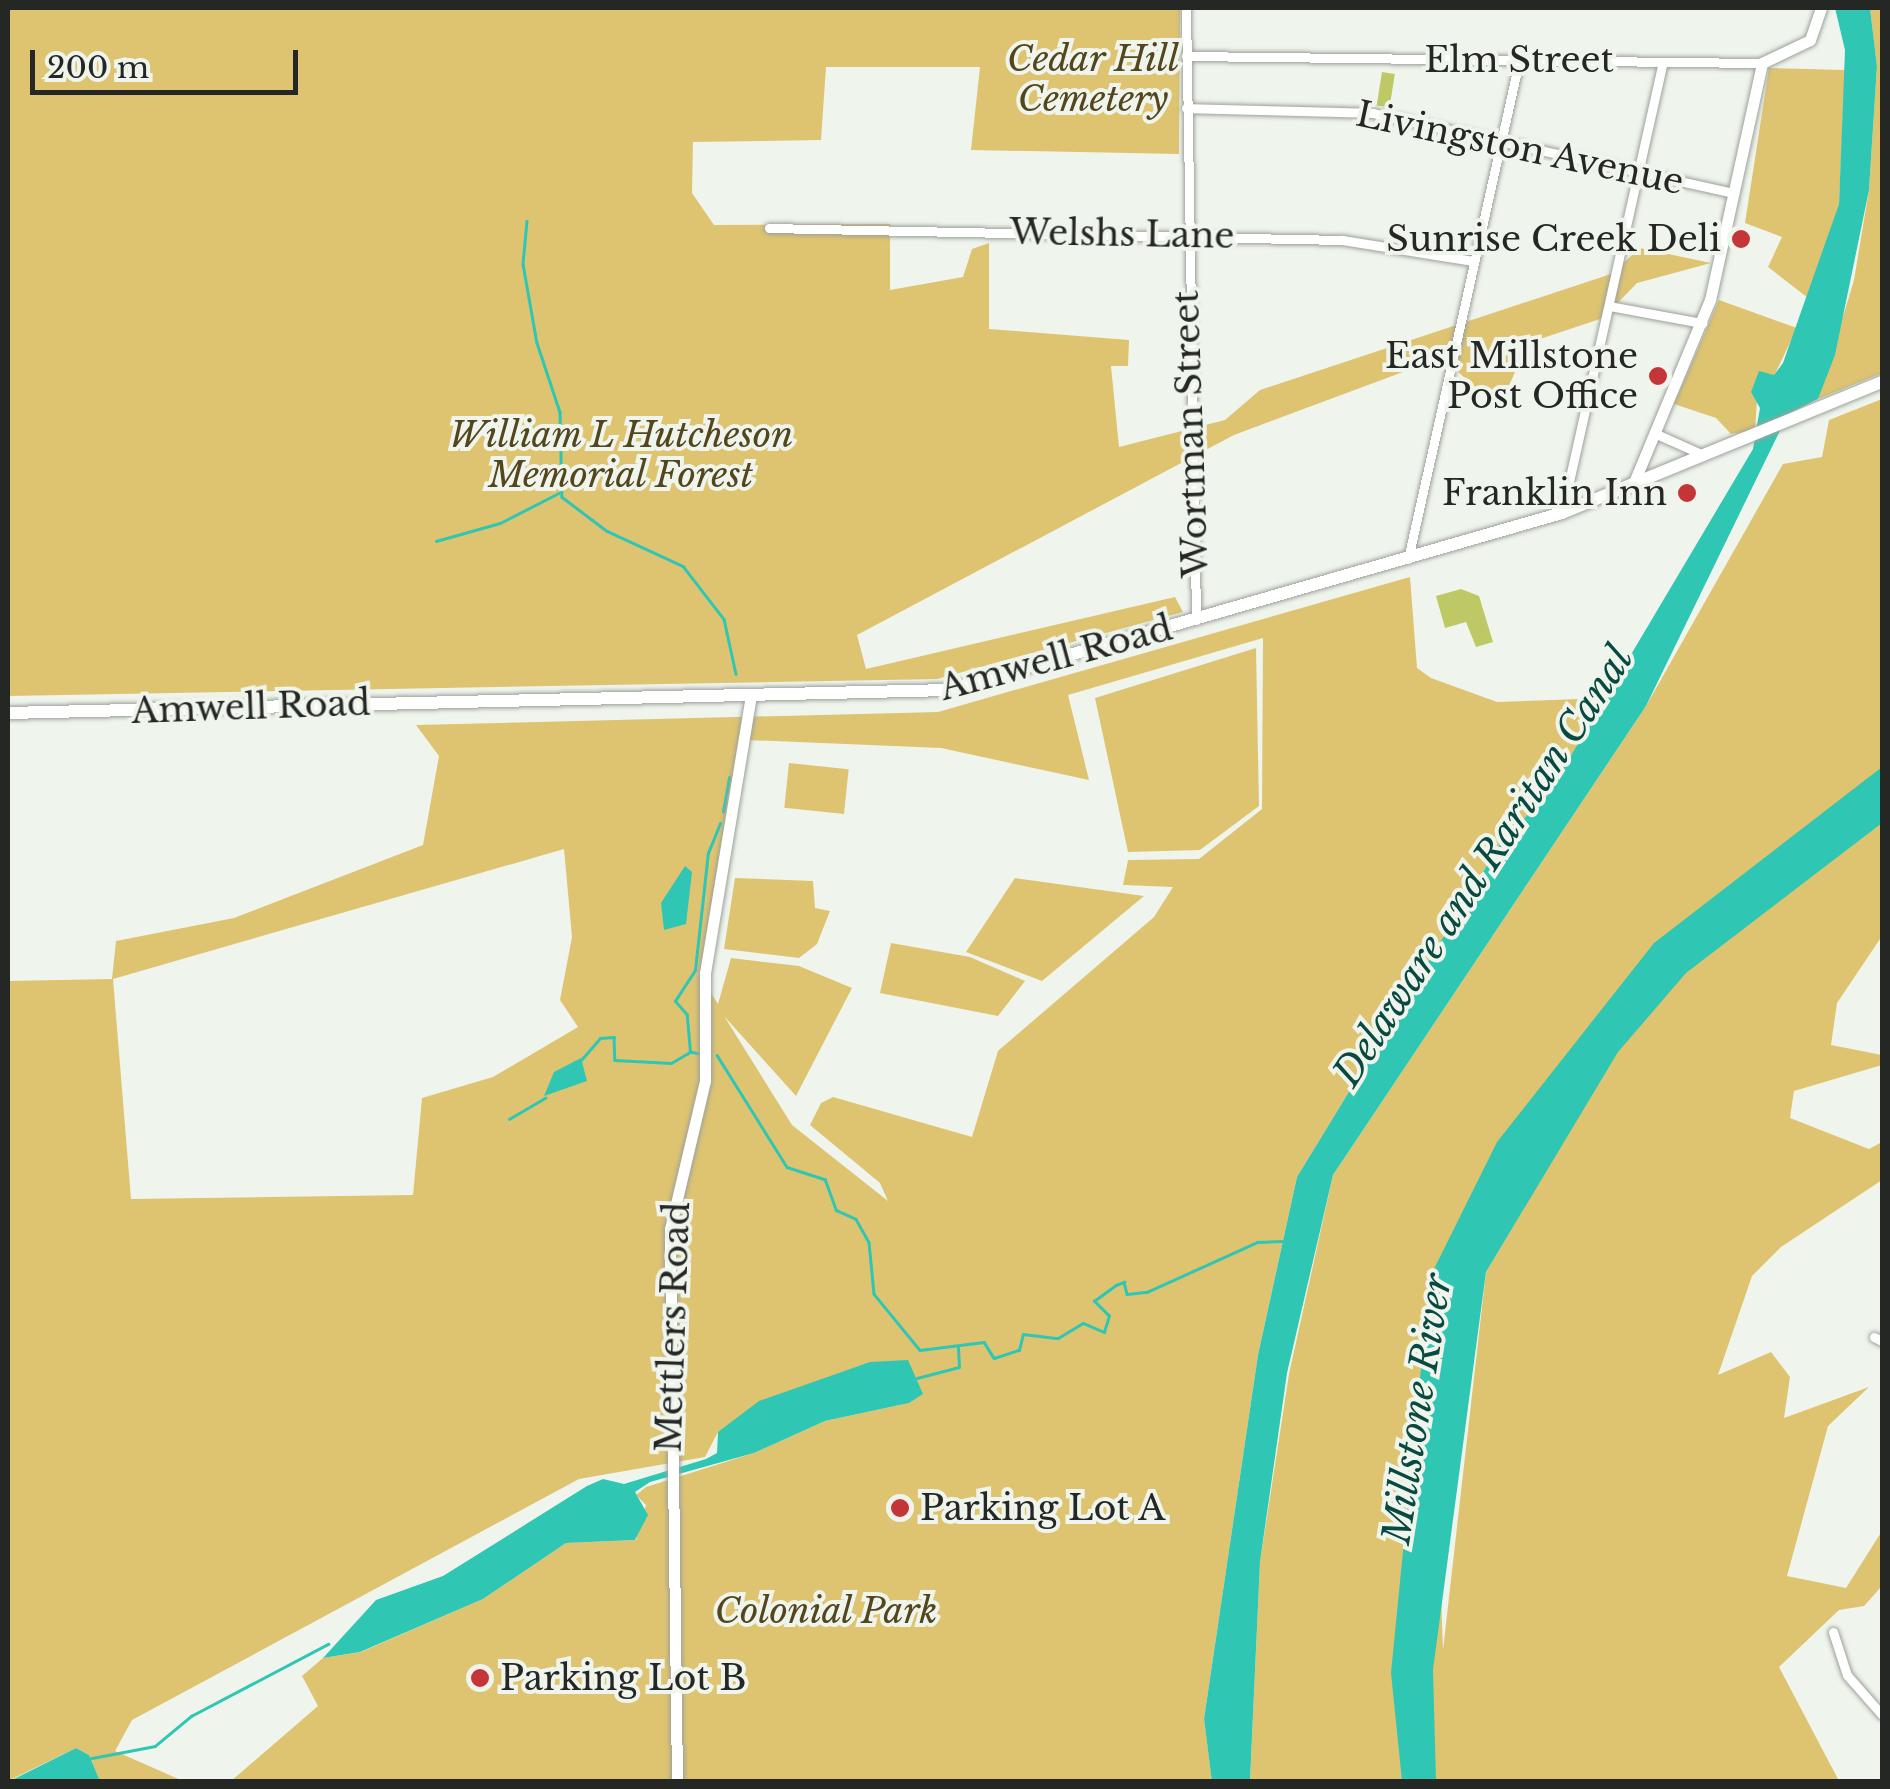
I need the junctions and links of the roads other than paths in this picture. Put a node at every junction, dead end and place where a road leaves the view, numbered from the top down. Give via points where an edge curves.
1 (1186, 8) edge
2 (1821, 8) edge
3 (1186, 56) junction
4 (1519, 61) junction
5 (1663, 62) junction
6 (1762, 63) junction
7 (1186, 108) junction
8 (1500, 141) junction
9 (1638, 172) junction
10 (1733, 193) junction
11 (769, 228) dead end
12 (1186, 235) junction
13 (1474, 262) junction
14 (1609, 306) junction
15 (1702, 324) junction
16 (1882, 382) edge
17 (1654, 432) junction
18 (1699, 453) junction
19 (1632, 487) junction
20 (1562, 513) junction
21 (1408, 559) junction
22 (1196, 620) junction
23 (750, 700) junction
24 (8, 713) edge
25 (1834, 1632) dead end
26 (1882, 1715) edge
27 (677, 1782) edge

1 - 3 street, Wortman Street
2 - 6 street, Elm Street via 1810,40
3 - 4 street, Elm Street
3 - 7 street, Wortman Street
4 - 5 street, Elm Street
4 - 8 street
5 - 6 street, Elm Street
5 - 9 street
6 - 10 street
7 - 8 street, Livingston Avenue via 1359,112
7 - 12 street, Wortman Street
8 - 9 street, Livingston Avenue
8 - 13 street
9 - 10 street, Livingston Avenue
9 - 14 street
10 - 15 street
11 - 12 street, Welshs Lane
12 - 13 street, Welshs Lane via 1371,242
12 - 22 street, Wortman Street
13 - 21 street
14 - 15 street
14 - 20 street
15 - 17 street
16 - 18 main road, Amwell Road
17 - 18 street
17 - 19 street
18 - 19 main road, Amwell Road
19 - 20 main road, Amwell Road
20 - 21 main road, Amwell Road
21 - 22 main road, Amwell Road
22 - 23 main road, Amwell Road via 948,690
23 - 24 main road, Amwell Road
23 - 27 street, Mettlers Road via 705,973 706,1080 672,1207 668,1482
25 - 26 street via 1847,1675

